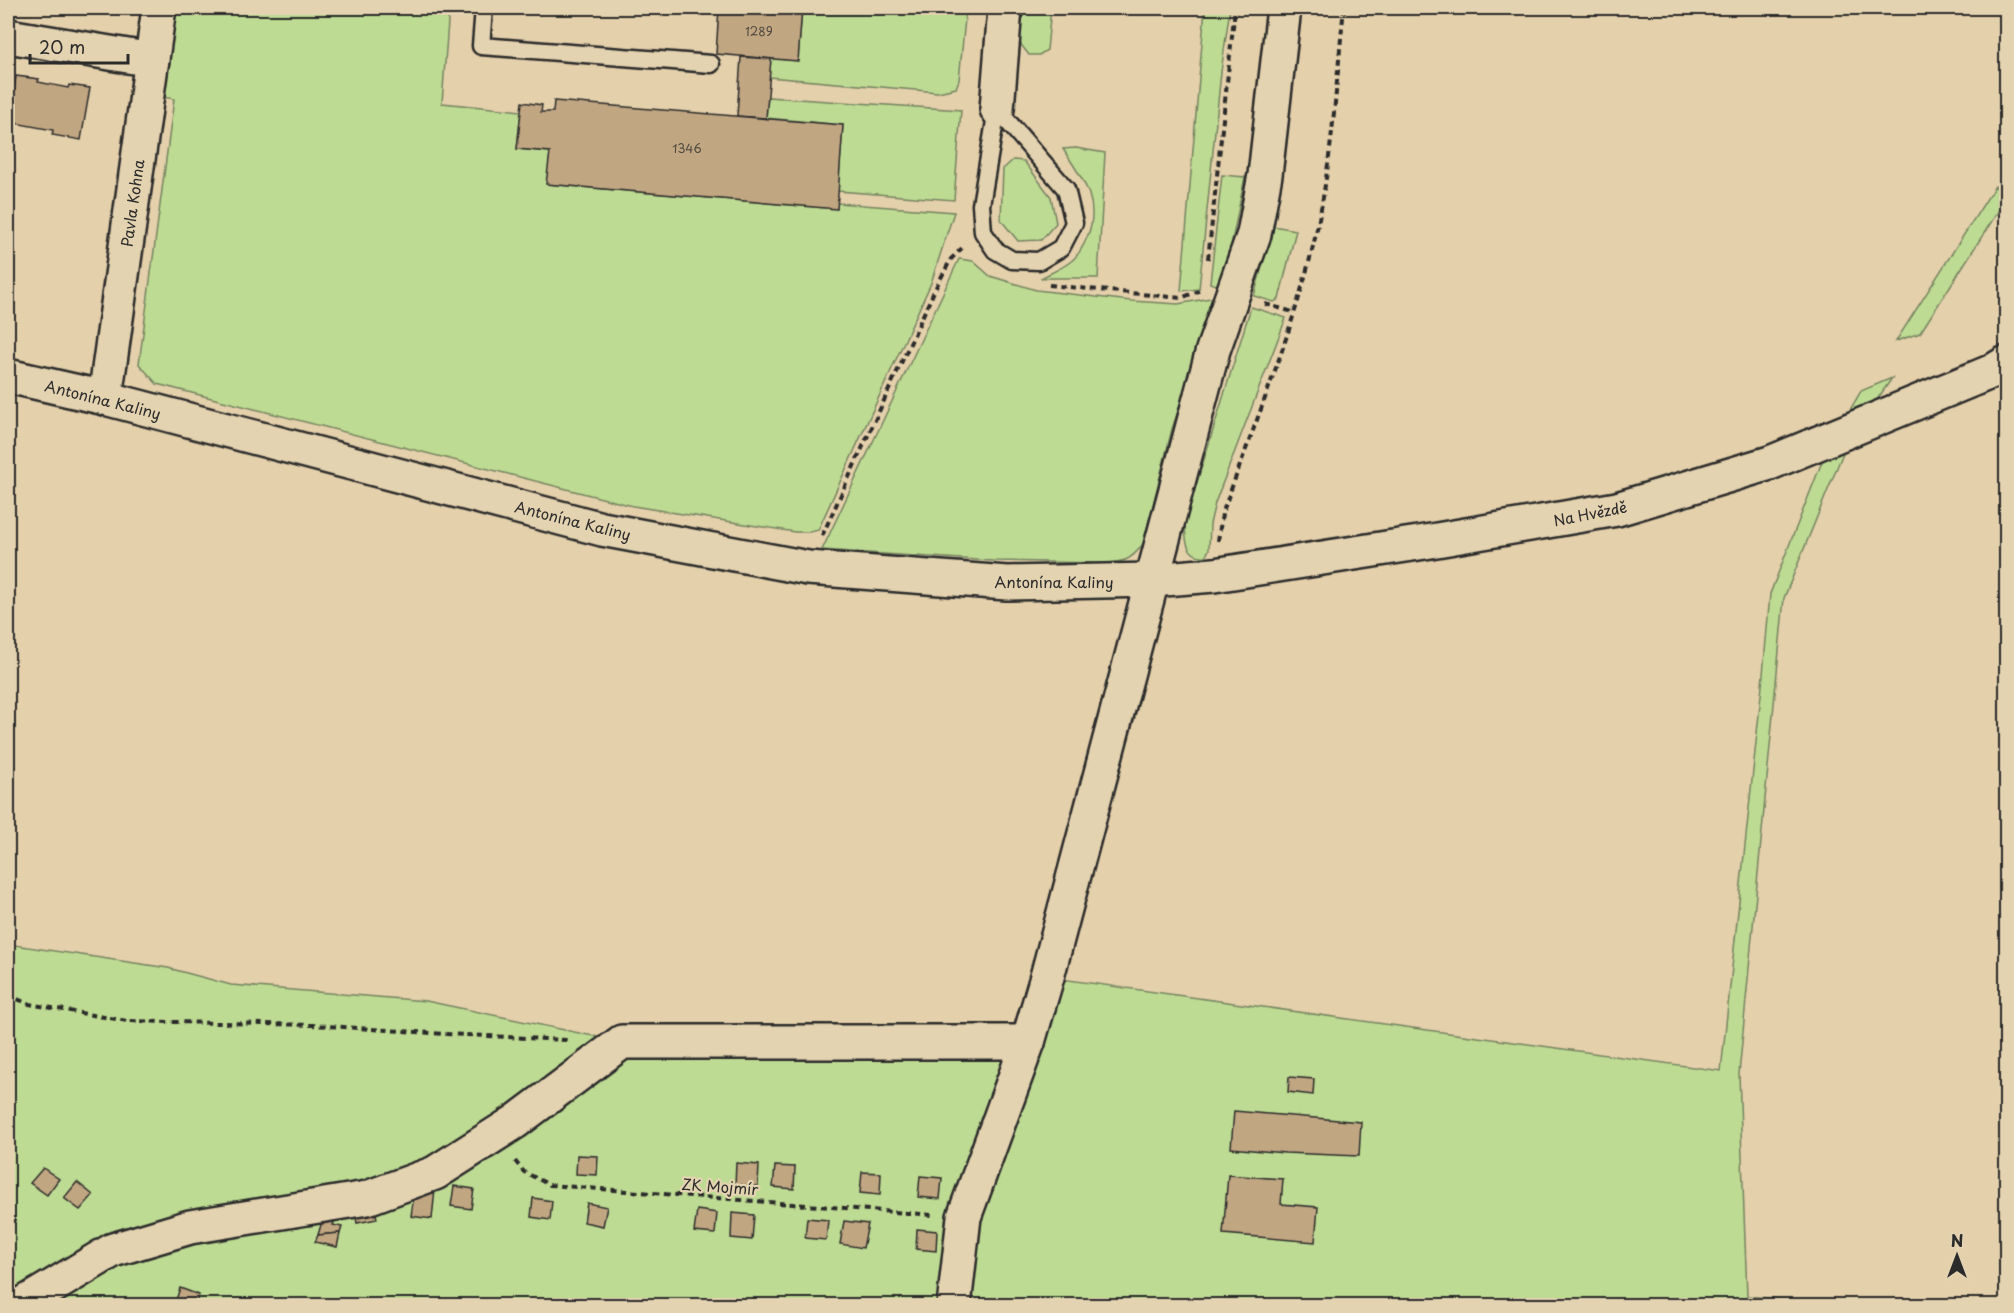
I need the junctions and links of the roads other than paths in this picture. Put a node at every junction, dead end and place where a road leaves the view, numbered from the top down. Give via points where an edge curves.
1 (159, 8) edge
2 (484, 8) edge
3 (1005, 8) edge
4 (1284, 8) edge
5 (8, 36) edge
6 (152, 60) junction
7 (711, 64) dead end
8 (997, 109) junction
9 (2007, 363) edge
10 (8, 376) edge
11 (105, 398) junction
12 (1152, 580) junction
13 (1028, 1042) junction
14 (20, 1305) edge
15 (954, 1305) edge

1 - 6 street, Pavla Kohna
2 - 7 lane via 481,46
3 - 8 street
4 - 12 street via 1265,174 1254,234 1213,350
5 - 6 street
6 - 11 street, Pavla Kohna
8 - 8 lane via 1066,189 1074,223 1061,248 1039,261 1012,260 995,250 983,232 981,205
9 - 12 street, Na Hvězdě via 1770,463 1617,509 1214,575
10 - 11 street, Antonína Kaliny
11 - 12 street, Antonína Kaliny via 602,529 808,568 1007,583
12 - 13 street
13 - 14 street via 622,1042 524,1115 435,1173 367,1198 190,1227 113,1250
13 - 15 street via 964,1217

